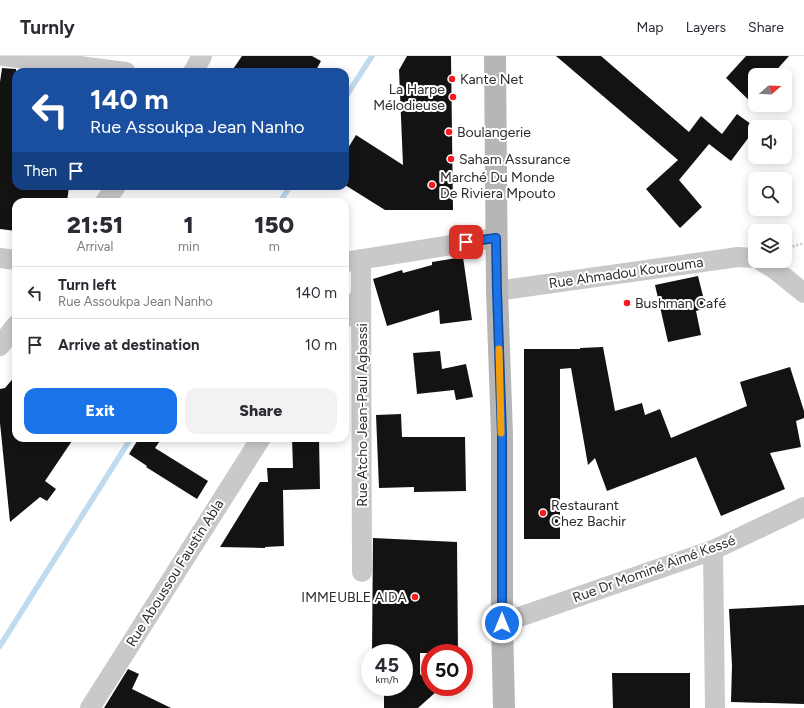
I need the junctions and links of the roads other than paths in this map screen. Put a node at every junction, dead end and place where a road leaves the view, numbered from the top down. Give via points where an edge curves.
1 (3, 56) edge
2 (202, 56) edge
3 (495, 56) edge
4 (95, 68) edge
5 (195, 68) edge
6 (496, 238) junction
7 (0, 258) edge
8 (748, 258) edge
9 (12, 260) edge
10 (353, 260) edge
11 (773, 268) edge
12 (497, 291) junction
13 (804, 293) edge
14 (361, 295) junction
15 (349, 312) edge
16 (12, 330) edge
17 (0, 346) edge
18 (258, 442) edge
19 (804, 507) edge
20 (713, 550) junction
21 (362, 572) dead end
22 (502, 623) junction
23 (90, 708) edge
24 (504, 708) edge
25 (714, 708) edge

1 - 4 street
2 - 5 street
3 - 6 main road
6 - 10 street
6 - 12 main road
7 - 9 street
8 - 12 street, Rue Ahmadou Kourouma
10 - 14 street, Rue Atcho Jean-Paul Agbassi
11 - 13 street
12 - 22 main road via 502,435
14 - 15 street
14 - 21 street, Rue Atcho Jean-Paul Agbassi
16 - 17 street
18 - 23 street, Rue Aboussou Faustin Abla
19 - 20 street, Rue Dr Mominé Aimé Kessé
20 - 22 street, Rue Dr Mominé Aimé Kessé
20 - 25 street
22 - 24 main road

